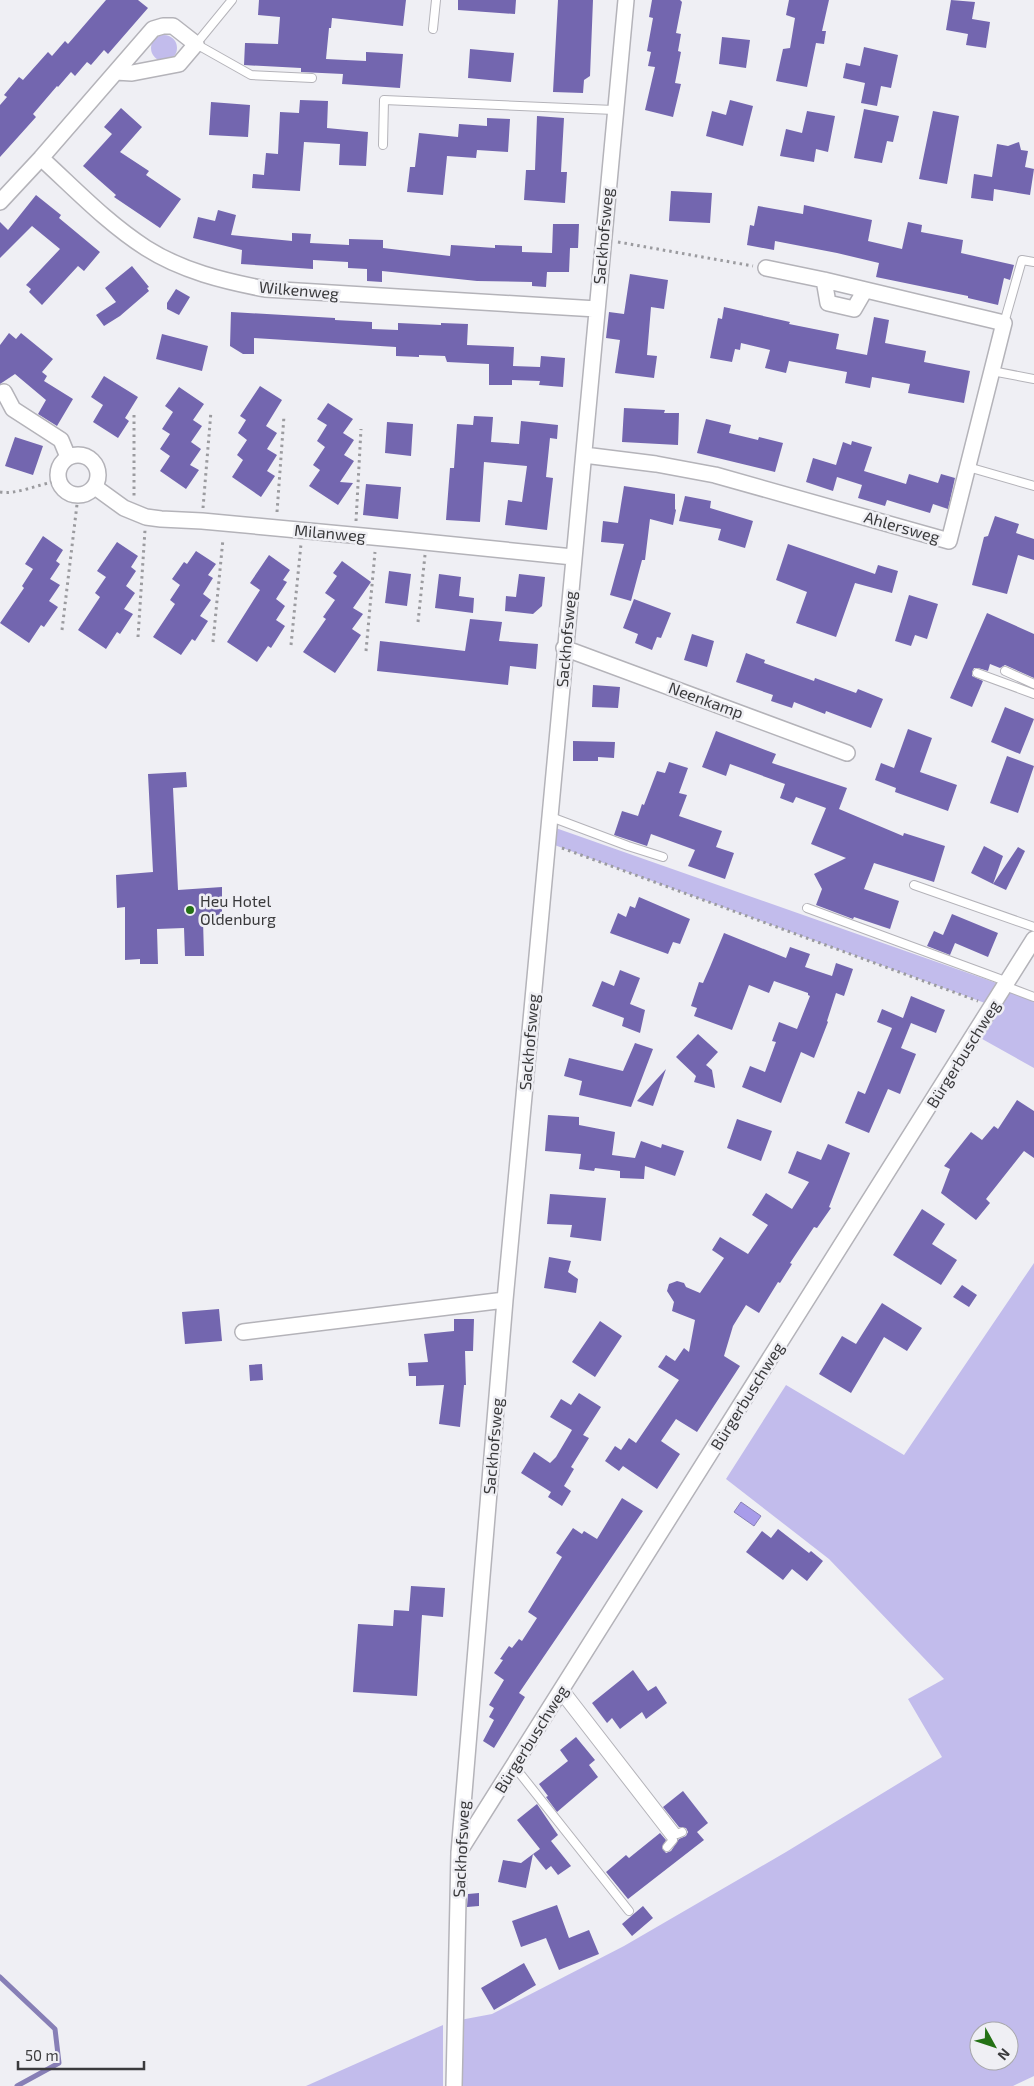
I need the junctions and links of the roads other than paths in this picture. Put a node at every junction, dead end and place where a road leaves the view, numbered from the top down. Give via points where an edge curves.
1 (232, 0) edge
2 (436, 0) edge
3 (626, 0) edge
4 (433, 29) dead end
5 (196, 44) junction
6 (116, 72) junction
7 (312, 78) dead end
8 (614, 110) junction
9 (383, 145) dead end
10 (41, 158) junction
11 (0, 202) edge
12 (1034, 262) edge
13 (766, 268) road end
14 (824, 280) junction
15 (865, 290) junction
16 (597, 309) junction
17 (1004, 323) junction
18 (992, 371) junction
19 (1034, 379) edge
20 (4, 392) dead end
21 (584, 455) junction
22 (68, 457) junction
23 (968, 466) junction
24 (1034, 486) edge
25 (94, 487) junction
26 (573, 557) junction
27 (564, 648) junction
28 (1005, 671) dead end
29 (977, 673) dead end
30 (1034, 684) edge
31 (1034, 694) edge
32 (847, 753) dead end
33 (551, 816) junction
34 (663, 857) dead end
35 (914, 885) dead end
36 (808, 908) dead end
37 (1034, 927) edge
38 (1034, 939) edge
39 (1007, 984) junction
40 (1034, 997) edge
41 (505, 1300) junction
42 (243, 1332) dead end
43 (561, 1690) junction
44 (514, 1766) junction
45 (682, 1832) dead end
46 (667, 1847) dead end
47 (459, 1853) junction
48 (629, 1911) dead end
49 (454, 2086) edge

1 - 5 lane
2 - 4 lane
3 - 8 street, Sackhofsweg
5 - 6 street via 179,64 132,73
5 - 6 street via 173,26 153,29
5 - 7 lane via 251,75
6 - 10 street
8 - 9 lane via 384,100
8 - 16 street, Sackhofsweg
10 - 11 street
10 - 16 street, Wilkenweg via 112,223 147,248 190,269 234,283 265,289
12 - 17 lane via 1022,260
13 - 14 street
14 - 15 street
14 - 15 street via 828,303 854,309
15 - 17 street
16 - 21 street, Sackhofsweg
17 - 18 street, Ahlersweg
18 - 19 lane
18 - 23 street, Ahlersweg
20 - 22 street via 13,409 61,440
21 - 23 street, Ahlersweg via 715,475 949,541
21 - 26 street, Sackhofsweg
22 - 25 street via 81,455 93,461 98,474
22 - 25 street via 59,467 58,481 65,492 78,496
23 - 24 lane
25 - 26 street, Milanweg via 124,508 140,514
26 - 27 street, Sackhofsweg
27 - 32 street, Neenkamp
27 - 33 street, Sackhofsweg
28 - 30 lane
29 - 31 lane
33 - 34 lane
33 - 41 street, Sackhofsweg
35 - 37 lane
36 - 39 lane
38 - 39 street, Bürgerbuschweg
39 - 40 lane
39 - 43 street, Bürgerbuschweg
41 - 42 street
41 - 47 street, Sackhofsweg
43 - 44 street, Bürgerbuschweg
43 - 45 lane via 677,1834
43 - 46 lane via 673,1840
44 - 47 street, Bürgerbuschweg
44 - 48 lane
47 - 49 street, Sackhofsweg

